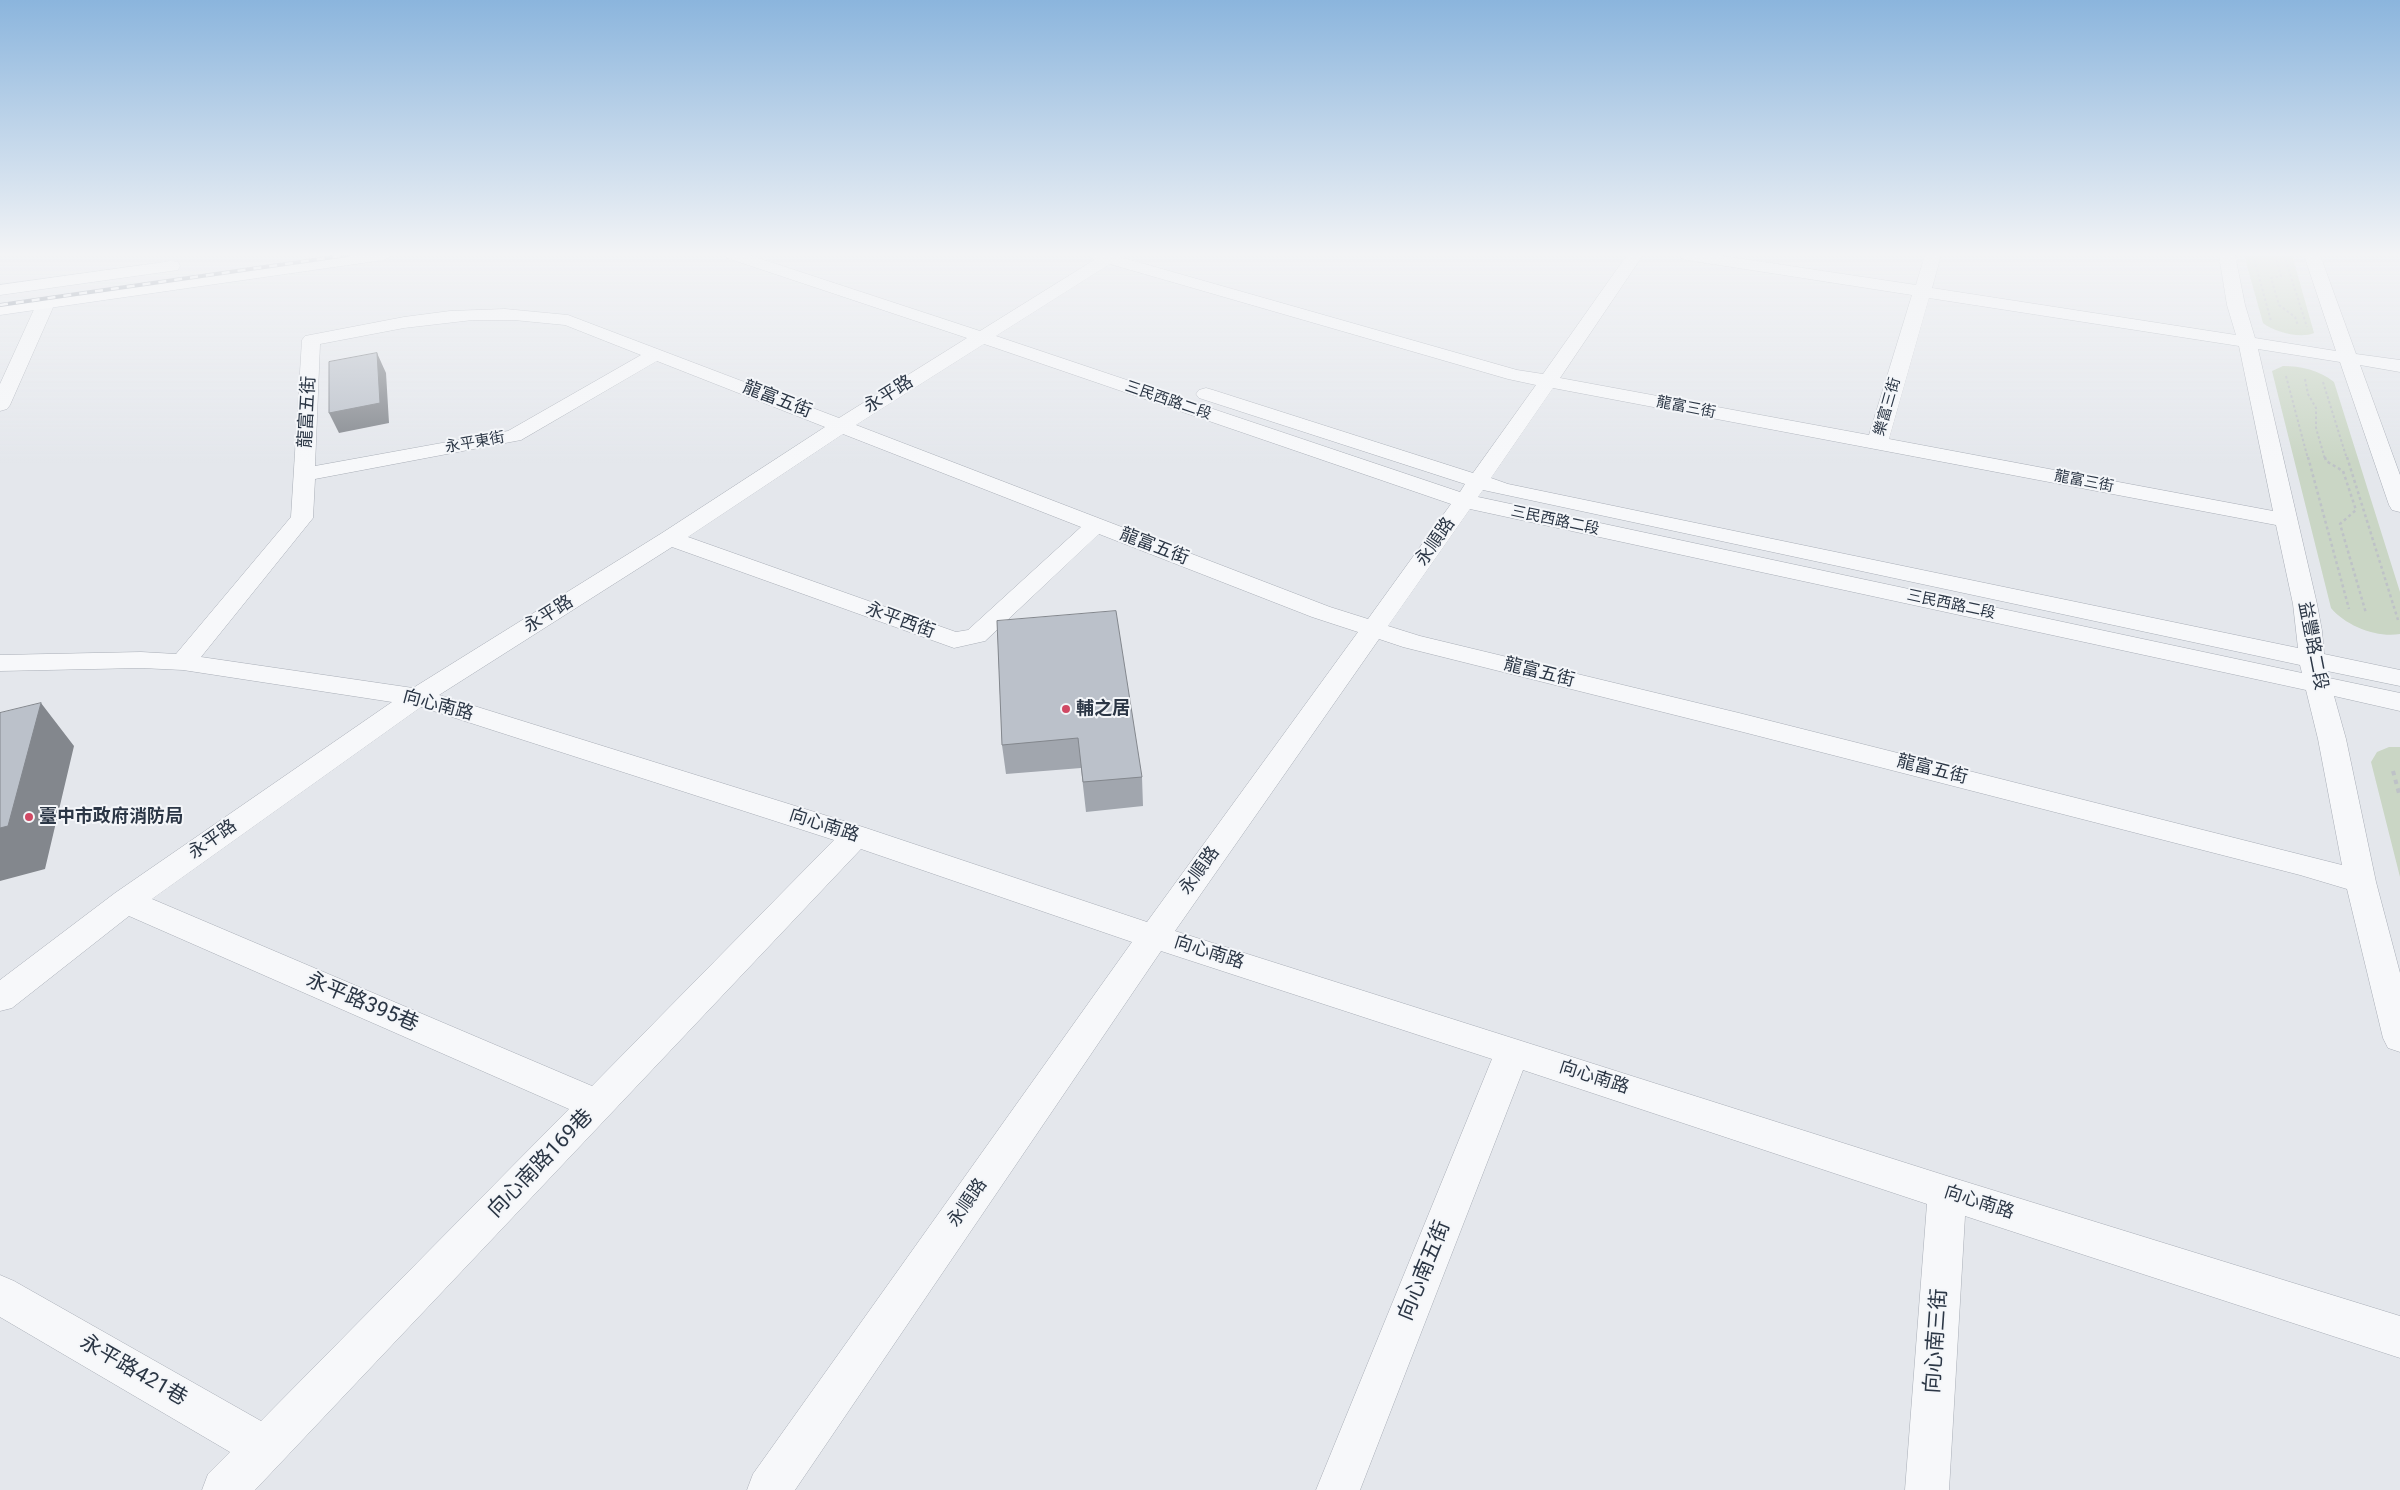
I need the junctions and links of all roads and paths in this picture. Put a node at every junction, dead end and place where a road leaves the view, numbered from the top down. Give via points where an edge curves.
1 (36, 325) edge
2 (401, 325) edge
3 (580, 325) edge
4 (965, 325) edge
5 (970, 325) edge
6 (1001, 325) edge
7 (1342, 325) edge
8 (1588, 325) edge
9 (1912, 325) edge
10 (2133, 325) edge
11 (2242, 325) edge
12 (2336, 325) edge
13 (990, 332) junction
14 (2247, 342) junction
15 (656, 354) junction
16 (2347, 358) junction
17 (2400, 366) edge
18 (2286, 376) dead end
19 (2304, 379) dead end
20 (1550, 380) junction
21 (2323, 382) dead end
22 (1175, 384) dead end
23 (1194, 390) dead end
24 (0, 405) edge
25 (842, 426) junction
26 (1877, 444) junction
27 (305, 474) junction
28 (1478, 482) junction
29 (1464, 502) junction
30 (2400, 506) edge
31 (2286, 520) junction
32 (1096, 525) junction
33 (670, 538) junction
34 (2349, 609) dead end
35 (2366, 613) dead end
36 (2398, 620) dead end
37 (1374, 629) junction
38 (2311, 659) junction
39 (0, 662) edge
40 (183, 662) junction
41 (2400, 678) edge
42 (2319, 684) junction
43 (417, 698) junction
44 (2400, 702) edge
45 (2393, 771) dead end
46 (2400, 797) edge
47 (856, 836) junction
48 (2361, 882) junction
49 (126, 902) junction
50 (1154, 936) junction
51 (0, 998) edge
52 (2400, 1038) edge
53 (1512, 1052) junction
54 (598, 1105) junction
55 (1947, 1193) junction
56 (0, 1295) edge
57 (2400, 1337) edge
58 (265, 1448) junction
59 (224, 1490) edge
60 (768, 1490) edge
61 (1338, 1490) edge
62 (1927, 1490) edge

1 - 24 street
2 - 27 street, 龍富五街 via 311,340
3 - 15 street, 龍富五街
4 - 13 street, 三民西路二段
5 - 13 street, 三民西路二段
6 - 13 street, 永平路
7 - 20 street, 龍富三街 via 1506,372
8 - 20 street, 永順路
9 - 26 street, 樂富三街
10 - 14 street
11 - 14 street, 益豐路二段
12 - 16 street
13 - 22 street, 三民西路二段
13 - 25 street, 永平路
13 - 29 street, 三民西路二段
14 - 16 street
14 - 31 street, 益豐路二段
15 - 25 street, 龍富五街
15 - 27 street, 永平東街 via 514,436
16 - 17 street
16 - 30 street
18 - 34 path
19 - 35 path via 2316,408 2316,428 2326,461 2343,472 2356,510 2340,524
20 - 26 street, 龍富三街
20 - 28 street, 永順路
21 - 36 path
23 - 28 street, 三民西路二段
25 - 32 street, 龍富五街
25 - 33 street, 永平路
26 - 31 street, 龍富三街
27 - 40 street, 龍富五街 via 302,518
28 - 29 street, 永順路
28 - 38 street, 三民西路二段
29 - 37 street, 永順路
29 - 42 street, 三民西路二段
31 - 38 street, 益豐路二段 via 2310,631
32 - 33 street, 永平西街 via 976,636 954,640
32 - 37 street, 龍富五街 via 1321,612
33 - 43 street, 永平路
37 - 48 street, 龍富五街 via 1412,642 1749,724
37 - 50 street, 永順路
38 - 41 street, 三民西路二段
38 - 42 street, 益豐路二段
39 - 40 street, 向心南路
40 - 43 street, 向心南路
42 - 44 street, 三民西路二段
42 - 48 street, 益豐路二段
43 - 47 street, 向心南路
43 - 49 street, 永平路
45 - 46 path
47 - 50 street, 向心南路
47 - 54 street, 向心南路169巷
48 - 52 street, 益豐路二段
49 - 51 street, 永平路
49 - 54 street, 永平路395巷
50 - 53 street, 向心南路
50 - 60 street, 永順路
53 - 55 street, 向心南路
53 - 61 street, 向心南五街
54 - 58 street, 向心南路169巷
55 - 57 street, 向心南路
55 - 62 street, 向心南三街
56 - 58 street, 永平路421巷
58 - 59 street, 向心南路169巷

